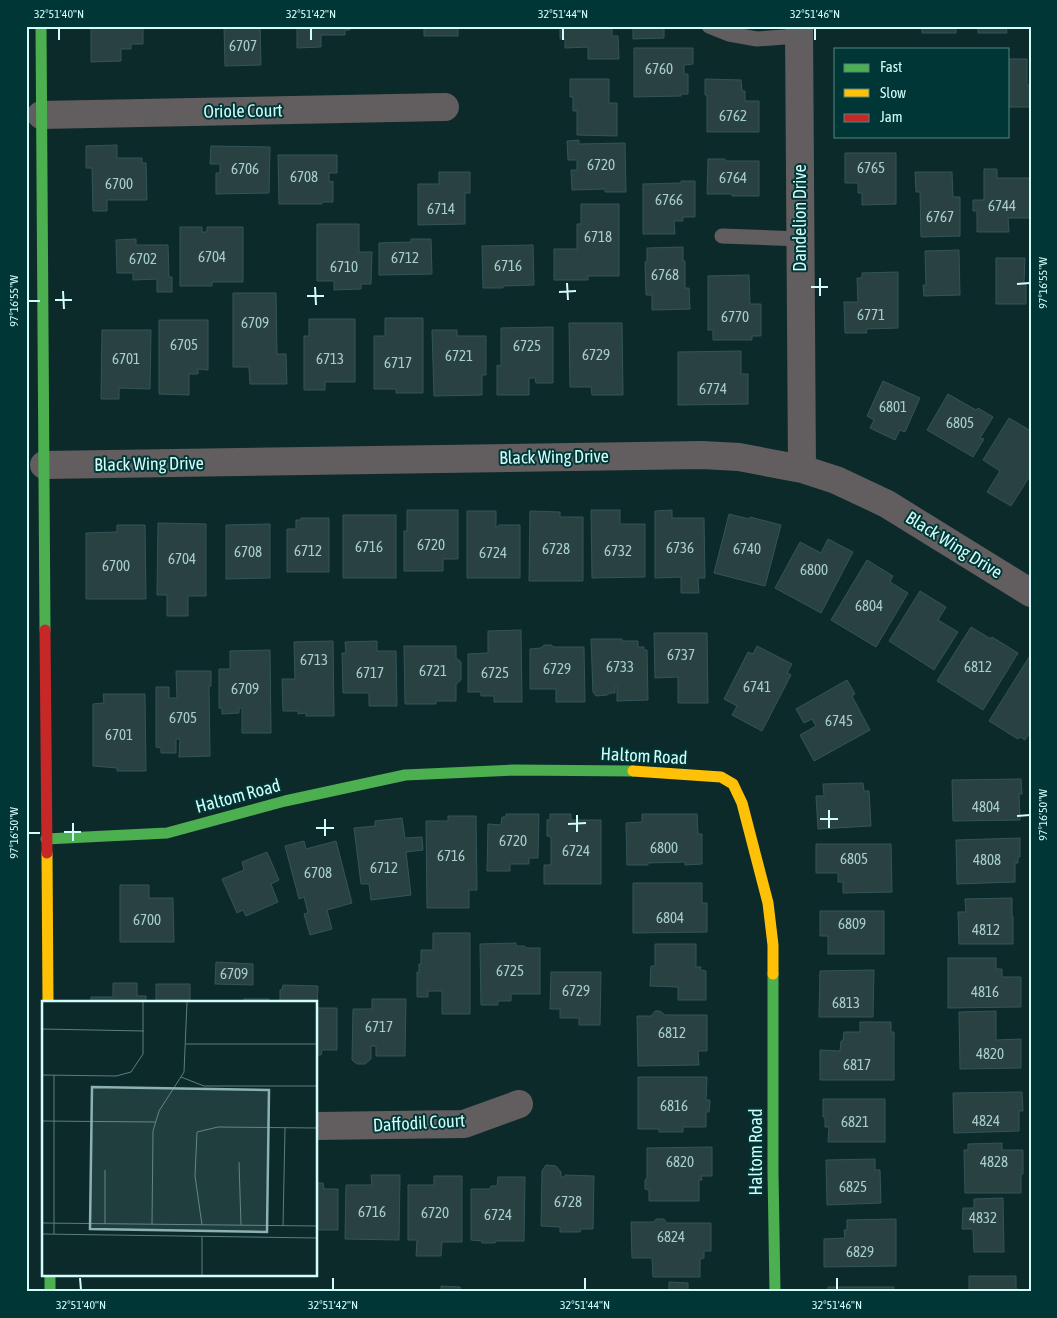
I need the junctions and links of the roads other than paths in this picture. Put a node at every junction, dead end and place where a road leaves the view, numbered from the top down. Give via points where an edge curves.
1 (41, 26) edge
2 (709, 26) edge
3 (799, 31) edge
4 (445, 107) dead end
5 (41, 115) junction
6 (722, 236) dead end
7 (800, 239) junction
8 (37, 463) junction
9 (802, 470) junction
10 (1031, 593) edge
11 (46, 743) junction
12 (36, 759) dead end
13 (46, 839) junction
14 (35, 916) dead end
15 (47, 940) junction
16 (48, 1001) edge
17 (519, 1104) dead end
18 (318, 1126) edge
19 (50, 1276) edge
20 (50, 1292) edge
21 (775, 1292) edge

1 - 5 street
2 - 3 lane via 756,39
3 - 7 street, Dandelion Drive
4 - 5 street, Oriole Court
5 - 8 street
6 - 7 lane
7 - 9 street, Dandelion Drive
8 - 9 street, Black Wing Drive via 702,455 739,457
8 - 11 street
9 - 10 street, Black Wing Drive via 836,480 887,504
11 - 12 street
11 - 13 street
13 - 15 street
13 - 21 street, Haltom Road via 167,833 284,801 405,775 513,770 630,771 721,777 733,784 742,803 768,903 773,945
14 - 15 street
15 - 16 street
17 - 18 street, Daffodil Court via 464,1124
19 - 20 street

